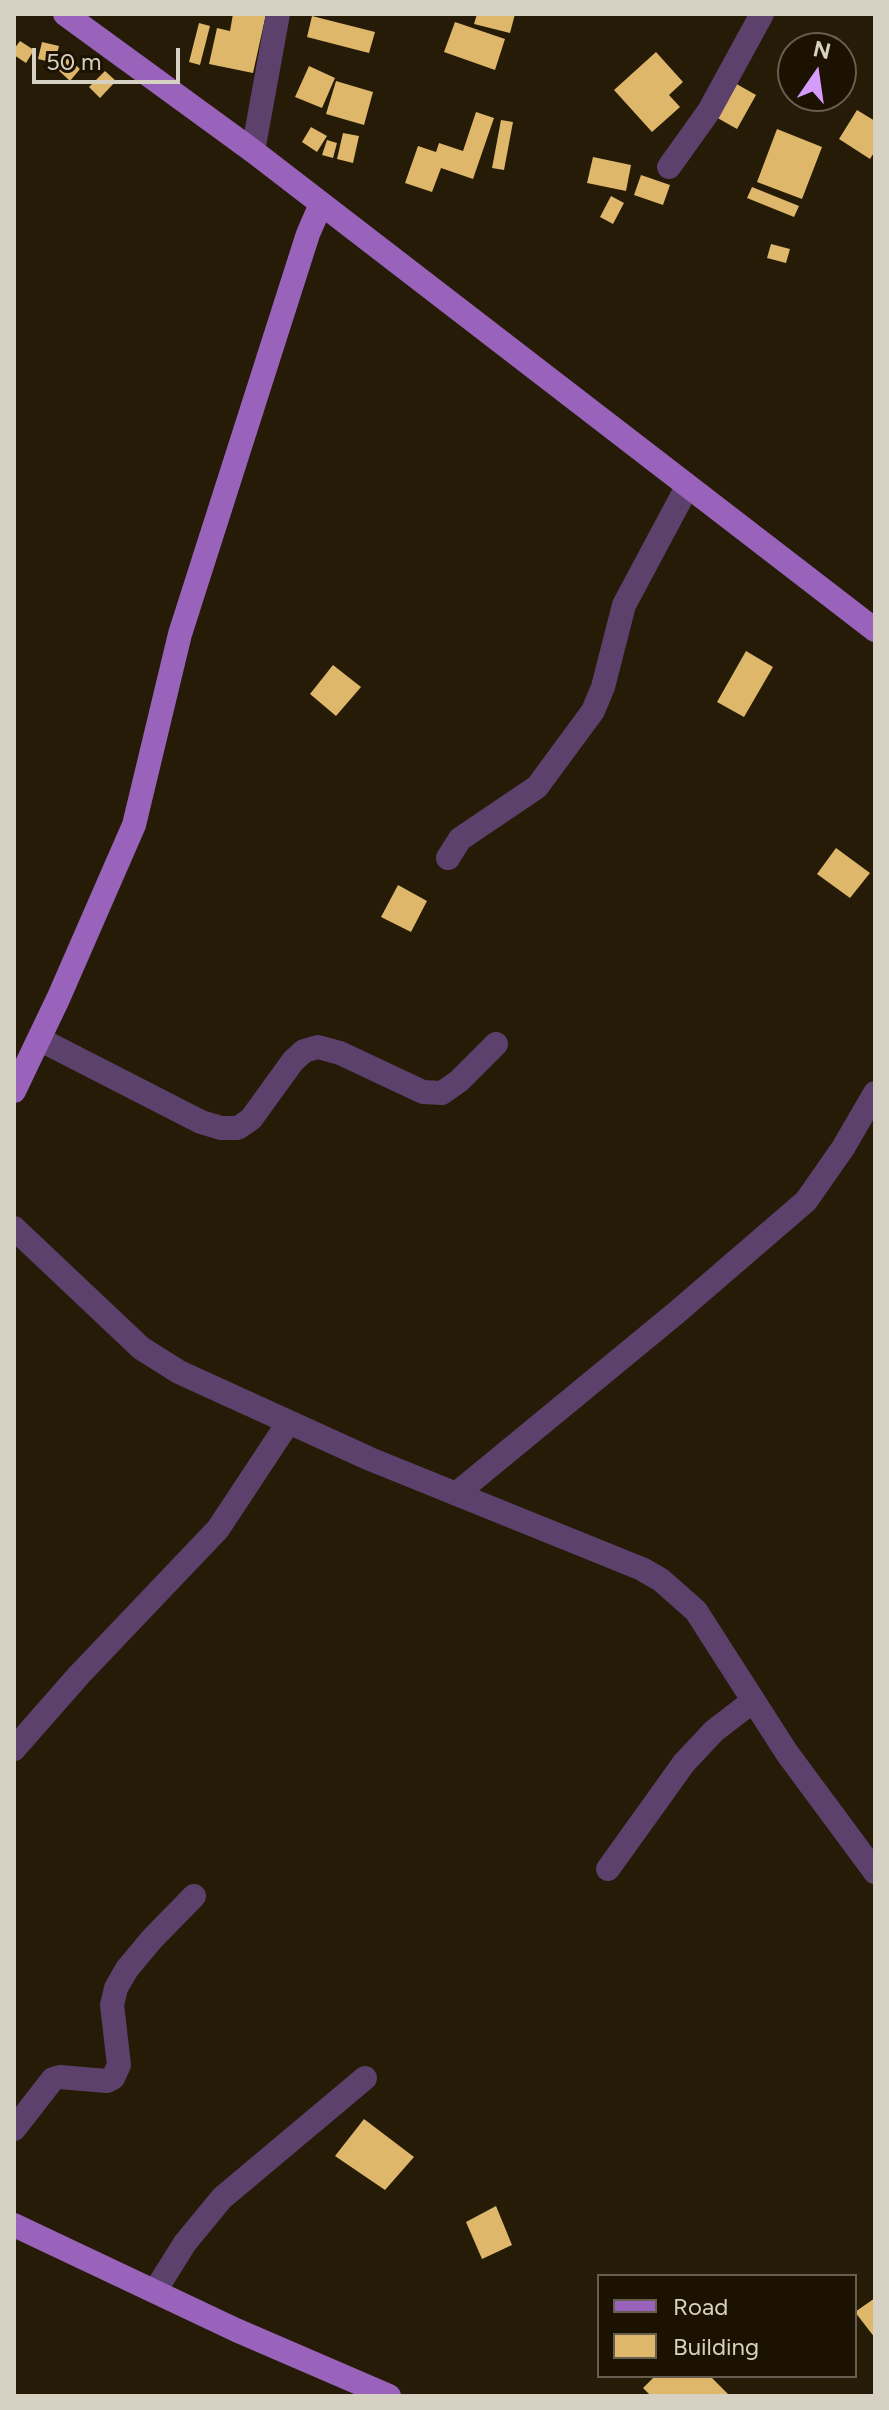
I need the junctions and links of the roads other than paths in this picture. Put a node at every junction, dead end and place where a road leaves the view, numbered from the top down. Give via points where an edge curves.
1 (65, 14) edge
2 (278, 14) edge
3 (762, 14) edge
4 (253, 151) junction
5 (669, 167) dead end
6 (321, 204) junction
7 (687, 487) junction
8 (875, 630) edge
9 (448, 858) dead end
10 (39, 1039) junction
11 (496, 1044) dead end
12 (14, 1091) edge
13 (875, 1093) edge
14 (14, 1228) edge
15 (288, 1423) junction
16 (456, 1494) junction
17 (753, 1701) junction
18 (14, 1749) edge
19 (608, 1869) dead end
20 (875, 1872) edge
21 (194, 1896) dead end
22 (365, 2078) dead end
23 (14, 2129) edge
24 (14, 2225) edge
25 (155, 2291) junction
26 (389, 2396) edge

1 - 4 main road
2 - 4 street
3 - 5 street via 709,111
4 - 6 main road
6 - 7 main road
6 - 10 main road via 180,634 134,825
7 - 8 main road
7 - 9 street via 624,605 593,711 537,787 460,839
10 - 11 street via 221,1128 238,1128 251,1119 304,1051 318,1047 340,1053 423,1092 442,1093
10 - 12 main road
13 - 16 street via 806,1201
14 - 15 street via 141,1348 179,1372
15 - 16 street
15 - 18 street via 218,1529
16 - 17 street via 661,1580 696,1611
17 - 19 street via 684,1763
17 - 20 street
21 - 23 street via 143,1949 116,1988 112,2005 119,2065 113,2078 53,2079
22 - 25 street via 222,2198
24 - 25 main road
25 - 26 main road

